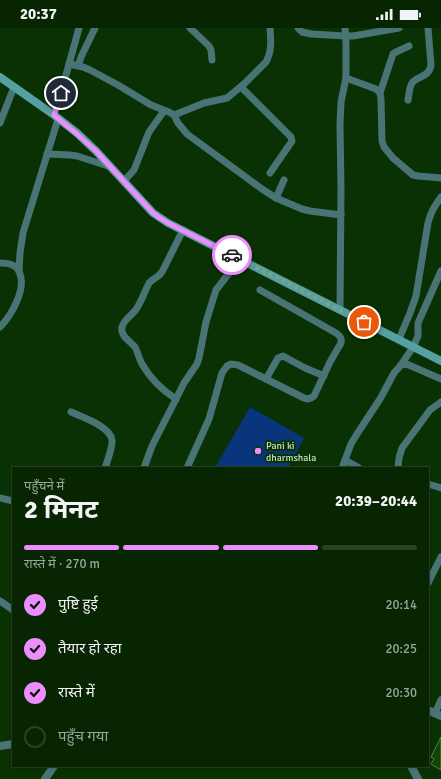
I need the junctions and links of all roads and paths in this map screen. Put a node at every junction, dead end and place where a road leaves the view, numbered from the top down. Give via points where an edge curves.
1 (79, 28) edge
2 (95, 28) edge
3 (190, 28) edge
4 (270, 28) edge
5 (298, 28) edge
6 (345, 28) edge
7 (399, 28) edge
8 (428, 28) edge
9 (345, 36) junction
10 (409, 46) dead end
11 (212, 60) dead end
12 (69, 64) junction
13 (78, 66) junction
14 (0, 77) edge
15 (346, 78) junction
16 (14, 87) junction
17 (241, 87) junction
18 (380, 93) junction
19 (408, 100) dead end
20 (164, 111) junction
21 (174, 115) junction
22 (56, 117) junction
23 (0, 123) edge
24 (47, 154) junction
25 (112, 167) junction
26 (270, 173) dead end
27 (441, 178) edge
28 (284, 180) dead end
29 (124, 181) junction
30 (441, 196) edge
31 (276, 198) junction
32 (341, 215) junction
33 (183, 230) junction
34 (240, 259) junction
35 (0, 263) edge
36 (441, 270) edge
37 (19, 271) junction
38 (260, 290) dead end
39 (340, 310) junction
40 (0, 327) edge
41 (399, 340) junction
42 (413, 347) junction
43 (441, 361) edge
44 (401, 365) junction
45 (324, 376) junction
46 (266, 379) junction
47 (441, 379) edge
48 (176, 399) junction
49 (441, 402) edge
50 (71, 412) dead end
51 (345, 460) junction
52 (105, 467) edge
53 (144, 467) edge
54 (187, 467) edge
55 (342, 467) edge
56 (357, 467) edge
57 (398, 467) edge
58 (429, 484) edge
59 (441, 488) edge
60 (0, 498) edge
61 (12, 501) edge
62 (441, 557) edge
63 (429, 580) edge
64 (0, 601) edge
65 (12, 609) edge
66 (441, 700) edge
67 (432, 713) edge
68 (12, 739) edge
69 (0, 741) edge
70 (12, 744) edge
71 (0, 746) edge
72 (53, 767) edge
73 (59, 767) edge
74 (412, 767) edge
75 (45, 779) edge
76 (51, 779) edge
77 (418, 779) edge

1 - 12 street
2 - 13 street
3 - 11 street via 209,46
4 - 17 street via 271,48 268,58
5 - 9 street via 311,34
6 - 9 street
7 - 9 street
8 - 19 street via 430,70 412,83
9 - 15 street
10 - 18 street via 393,54
12 - 13 street
12 - 22 street
13 - 20 street via 98,73
14 - 16 main road
15 - 18 street via 376,89
15 - 32 street via 340,124
16 - 22 main road
16 - 23 street
17 - 21 street via 223,99 204,103
17 - 26 street via 291,137 292,141
18 - 27 street via 384,146 393,158 413,175
20 - 21 street
20 - 29 street via 149,132 134,170
21 - 31 street via 187,134
22 - 24 street
22 - 25 main road
24 - 25 street via 77,156
24 - 37 street via 23,233
25 - 29 main road
28 - 31 street
29 - 33 main road via 153,213
30 - 41 street via 428,223 416,296
31 - 32 street via 302,209
32 - 39 street
33 - 34 main road
33 - 48 street via 160,276 149,283 136,310 121,329 122,334 135,347 146,370
34 - 39 main road
34 - 48 street via 216,290 197,364
35 - 37 street via 12,264
36 - 42 street via 418,323 418,336
37 - 40 street via 22,281 19,296 10,315
38 - 45 street via 340,336 341,343
39 - 41 main road
41 - 42 main road
42 - 43 main road
42 - 44 street
44 - 47 street via 405,364
44 - 51 street via 357,434
45 - 46 street via 283,356 278,358
45 - 46 street via 314,396 307,399
46 - 54 street via 234,364 224,369 209,419
48 - 53 street
49 - 57 street via 430,410 402,448
50 - 52 street via 100,426 110,436 112,440
51 - 55 street
51 - 56 street
58 - 59 street
60 - 61 street
62 - 63 street
64 - 65 street
66 - 67 street
68 - 69 street
70 - 71 street
72 - 75 street
73 - 76 street
74 - 77 street

